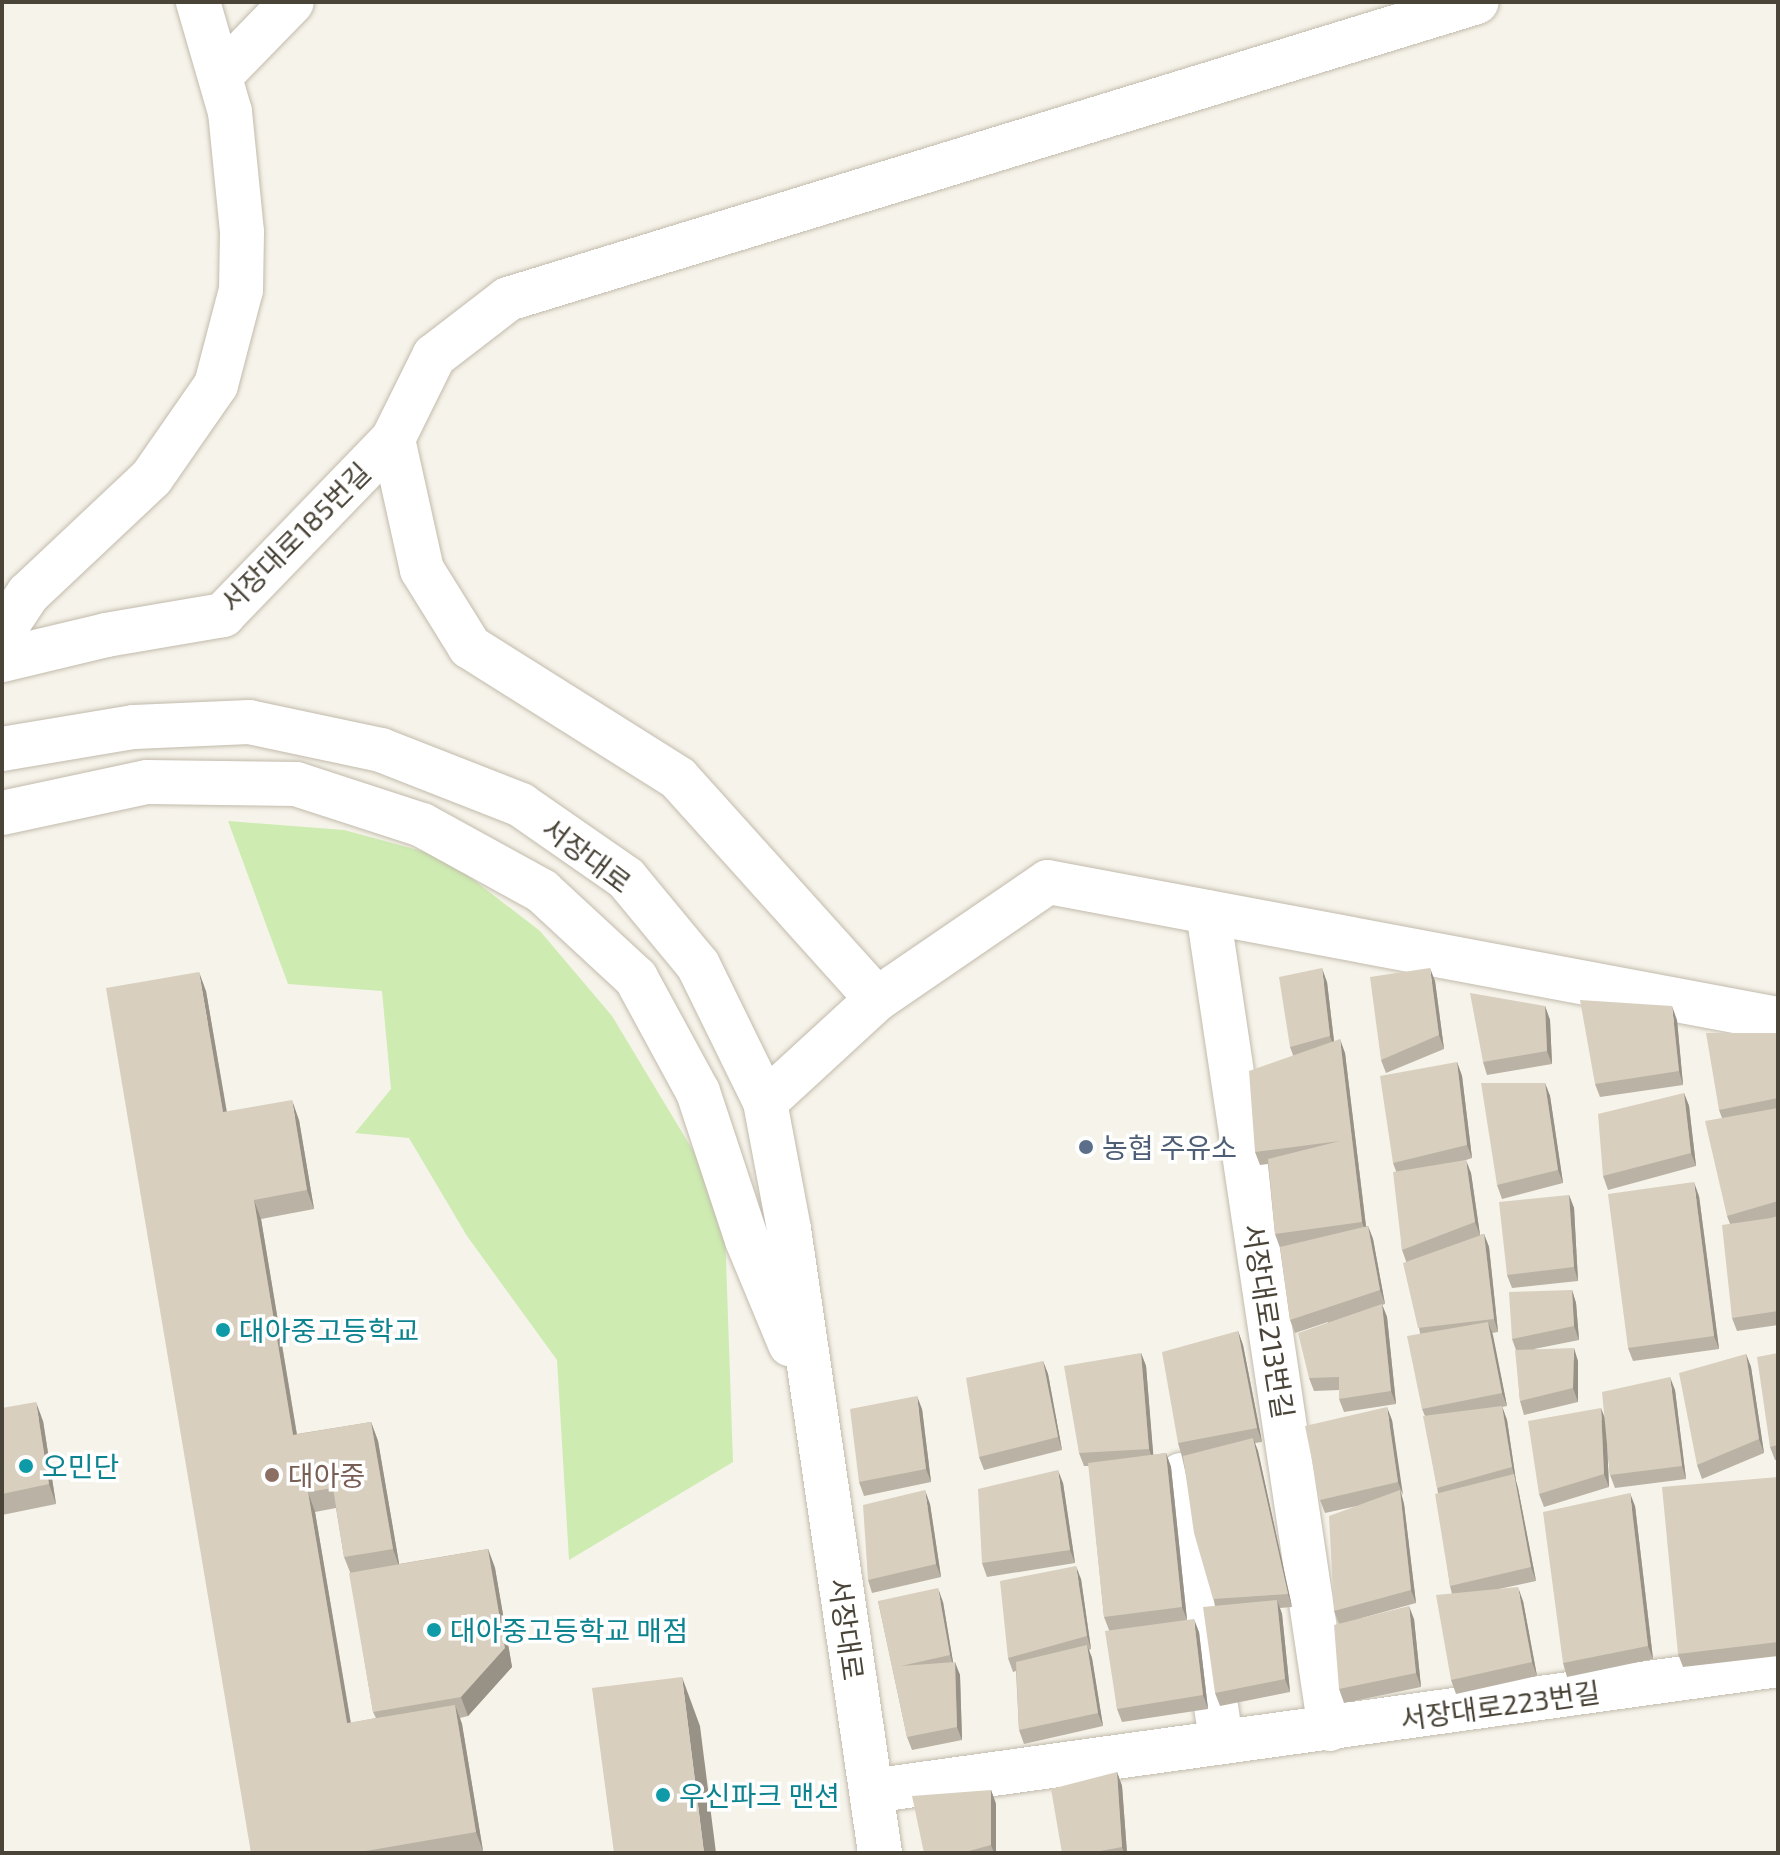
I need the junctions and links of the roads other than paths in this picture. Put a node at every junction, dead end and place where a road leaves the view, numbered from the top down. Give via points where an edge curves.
1 (198, 2) edge
2 (292, 2) edge
3 (1477, 2) edge
4 (220, 76) junction
5 (393, 439) junction
6 (2, 633) edge
7 (2, 660) edge
8 (2, 749) edge
9 (2, 813) edge
10 (1208, 912) junction
11 (877, 999) junction
12 (1778, 1019) edge
13 (765, 1102) junction
14 (815, 1406) junction
15 (1181, 1475) edge
16 (1778, 1665) edge
17 (1330, 1729) junction
18 (1221, 1739) junction
19 (871, 1791) junction
20 (880, 1853) edge

1 - 4 street
2 - 4 street
3 - 5 street, 서장대로185번길 via 508,299 434,356
4 - 6 street via 237,187 241,290 216,385 152,477 28,594
5 - 7 street, 서장대로185번길 via 223,615
5 - 11 street via 422,570 470,647 678,778
8 - 13 street, 서장대로 via 134,727 249,722 381,750 521,805 626,878 689,954
9 - 14 street, 서장대로 via 147,782 296,784 422,825 542,891 636,978 698,1092 747,1240
10 - 11 street via 1048,882
10 - 12 street
10 - 17 street, 서장대로213번길
11 - 13 street
13 - 14 street, 서장대로
14 - 19 street, 서장대로
15 - 18 street
16 - 17 street, 서장대로223번길
17 - 18 street, 서장대로223번길
18 - 19 street, 서장대로223번길
19 - 20 street, 서장대로

